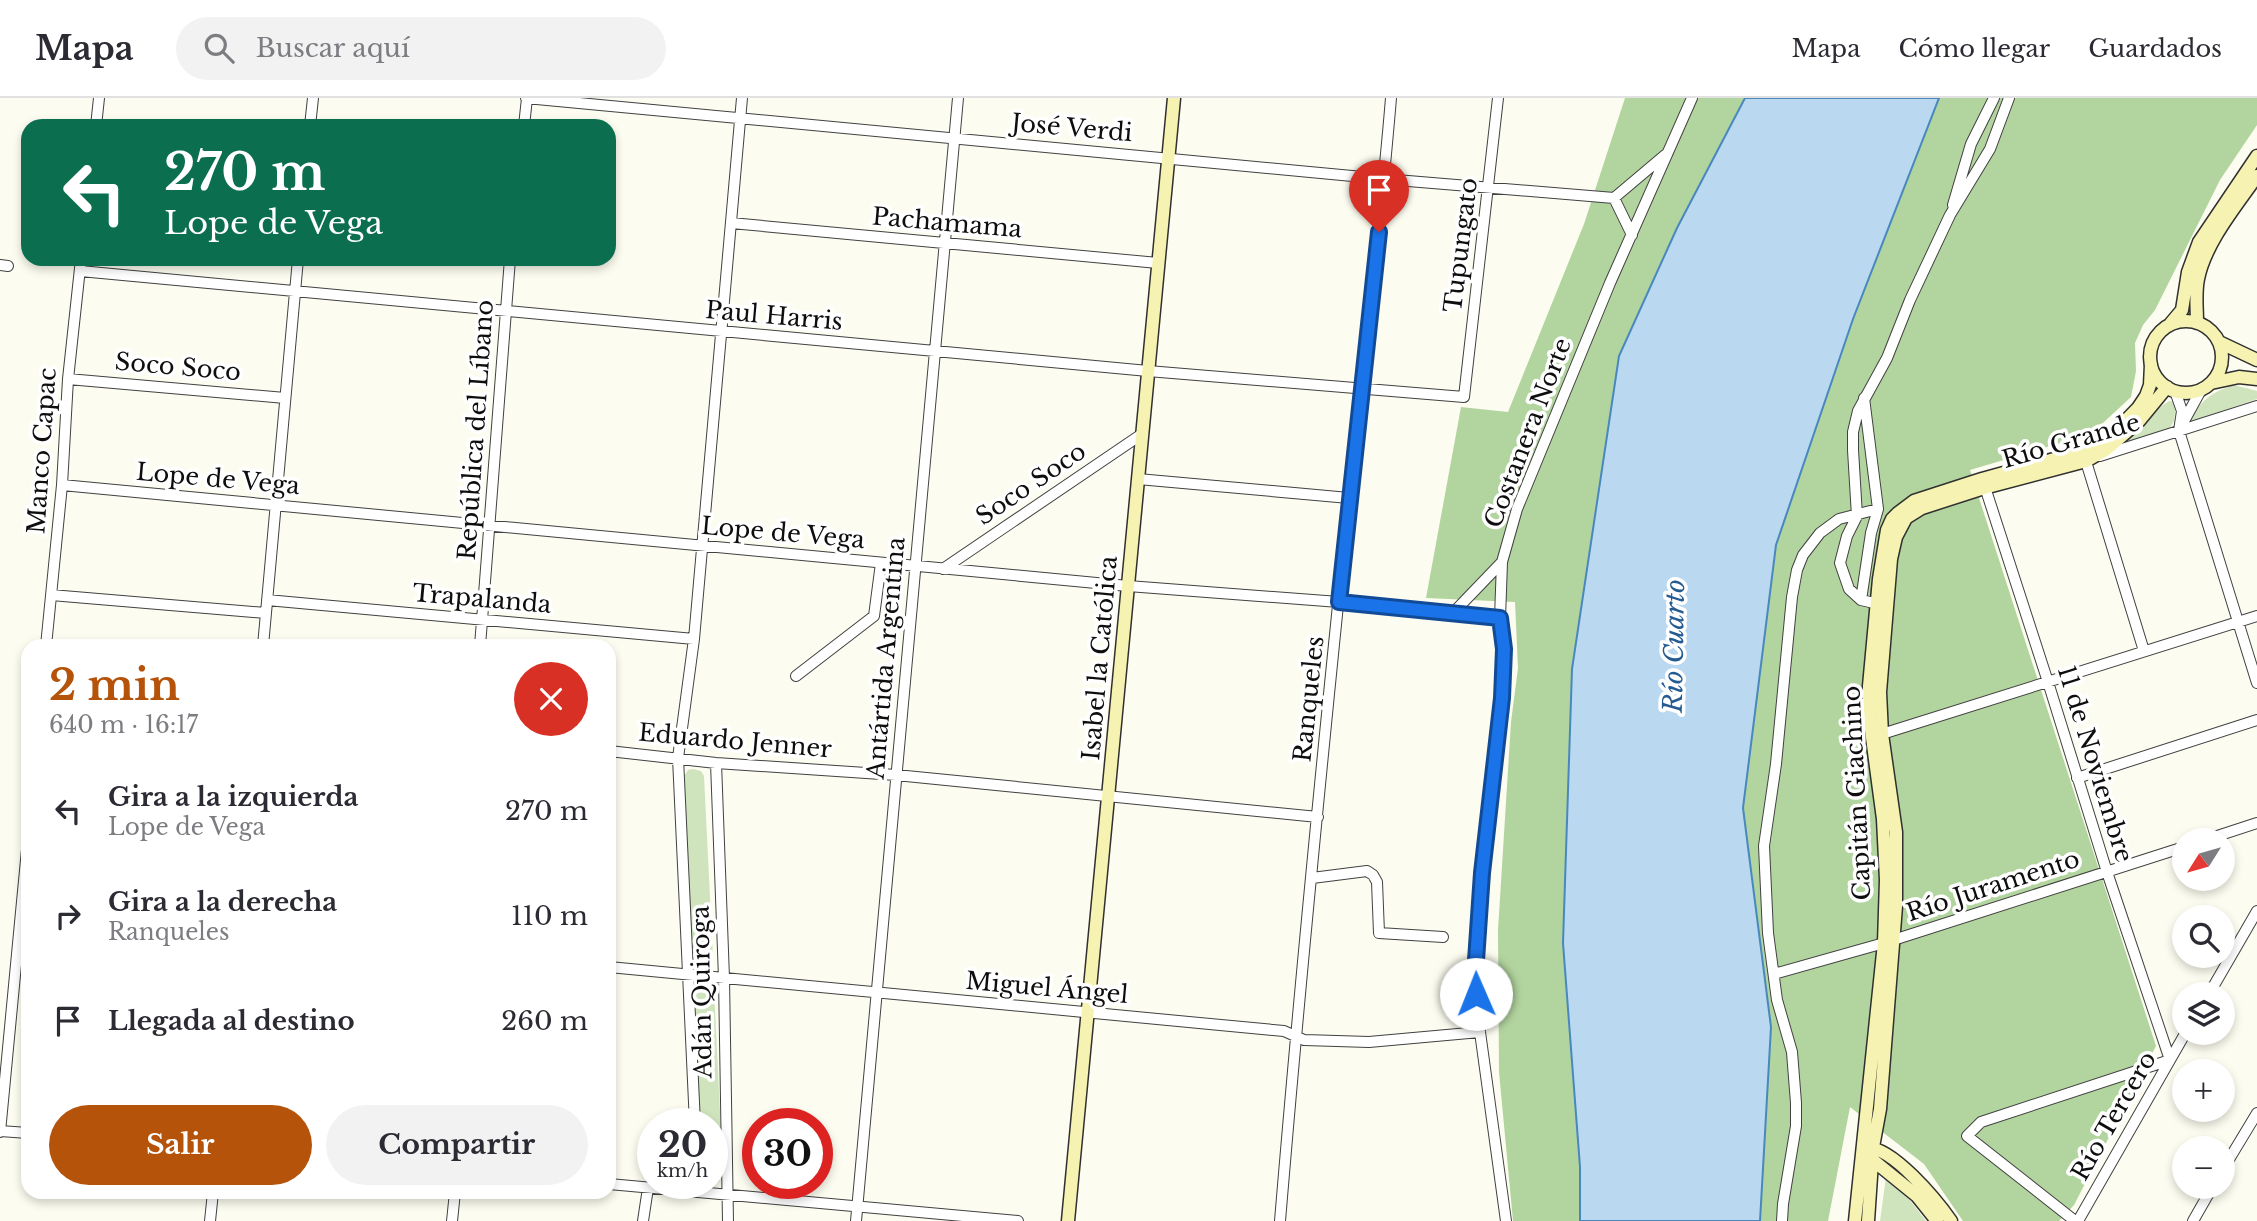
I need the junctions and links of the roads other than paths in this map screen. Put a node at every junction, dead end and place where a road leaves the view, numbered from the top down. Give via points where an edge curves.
1 (99, 98) edge
2 (313, 98) edge
3 (527, 98) edge
4 (742, 98) edge
5 (958, 98) edge
6 (1174, 98) edge
7 (1391, 98) edge
8 (1498, 98) edge
9 (1692, 98) edge
10 (1994, 98) edge
11 (2009, 98) edge
12 (740, 118) junction
13 (97, 119) edge
14 (311, 119) edge
15 (525, 119) edge
16 (954, 138) junction
17 (1668, 153) junction
18 (2257, 156) edge
19 (1168, 158) junction
20 (2257, 176) edge
21 (1384, 179) junction
22 (1489, 188) junction
23 (1615, 198) junction
24 (1950, 215) junction
25 (731, 223) junction
26 (1632, 235) junction
27 (944, 244) junction
28 (1158, 263) junction
29 (80, 266) edge
30 (297, 266) edge
31 (509, 266) edge
32 (80, 271) junction
33 (295, 293) junction
34 (505, 312) junction
35 (2197, 323) junction
36 (2169, 325) junction
37 (722, 332) junction
38 (2219, 342) junction
39 (935, 352) junction
40 (2257, 360) edge
41 (2151, 363) junction
42 (1148, 371) junction
43 (68, 379) junction
44 (2257, 379) edge
45 (2206, 387) junction
46 (2171, 389) junction
47 (1362, 390) junction
48 (1464, 397) joint
49 (285, 398) junction
50 (1864, 398) junction
51 (2257, 406) edge
52 (2179, 431) junction
53 (1142, 434) junction
54 (2085, 456) junction
55 (1138, 479) junction
56 (1983, 483) junction
57 (62, 485) junction
58 (1349, 498) junction
59 (275, 505) junction
60 (1878, 509) junction
61 (1857, 516) junction
62 (1901, 524) joint
63 (490, 526) junction
64 (702, 546) junction
65 (1502, 562) junction
66 (881, 563) junction
67 (915, 566) junction
68 (943, 569) junction
69 (1128, 586) junction
70 (51, 595) junction
71 (267, 600) junction
72 (1861, 600) junction
73 (1339, 602) junction
74 (1882, 605) junction
75 (266, 613) junction
76 (1453, 613) junction
77 (2257, 616) edge
78 (1500, 618) junction
79 (482, 620) junction
80 (2238, 622) junction
81 (47, 639) edge
82 (264, 639) edge
83 (481, 639) edge
84 (694, 639) junction
85 (2144, 651) junction
86 (796, 676) dead end
87 (2048, 682) junction
88 (2257, 683) edge
89 (2257, 720) edge
90 (1882, 734) junction
91 (616, 752) edge
92 (678, 758) junction
93 (716, 763) junction
94 (896, 775) junction
95 (2077, 778) junction
96 (1108, 798) junction
97 (1318, 817) junction
98 (2257, 823) edge
99 (2235, 830) edge
100 (2172, 851) edge
101 (2107, 872) junction
102 (1312, 878) junction
103 (2257, 911) edge
104 (1443, 937) dead end
105 (21, 939) edge
106 (1889, 942) junction
107 (616, 968) edge
108 (1774, 974) junction
109 (688, 975) junction
110 (724, 978) junction
111 (2215, 982) edge
112 (876, 993) junction
113 (1088, 1013) junction
114 (1479, 1032) junction
115 (1295, 1037) junction
116 (2179, 1045) edge
117 (2170, 1060) junction
118 (694, 1108) edge
119 (726, 1108) edge
120 (2257, 1113) edge
121 (0, 1131) edge
122 (21, 1132) edge
123 (2235, 1149) edge
124 (1869, 1152) junction
125 (616, 1185) edge
126 (637, 1187) edge
127 (728, 1195) edge
128 (213, 1199) edge
129 (454, 1199) edge
130 (646, 1199) edge
131 (727, 1199) edge
132 (2206, 1199) edge
133 (857, 1205) junction
134 (211, 1221) edge
135 (452, 1221) edge
136 (643, 1221) edge
137 (728, 1221) edge
138 (856, 1221) edge
139 (1018, 1221) edge
140 (1068, 1221) edge
141 (1280, 1221) edge
142 (1506, 1221) edge
143 (1782, 1221) edge
144 (1855, 1221) edge
145 (1868, 1221) edge
146 (1937, 1221) edge
147 (1951, 1221) edge
148 (2076, 1221) edge
149 (2193, 1221) edge

1 - 13 street
2 - 14 street
3 - 12 street, José Verdi
3 - 15 street
4 - 12 street, Adán Quiroga
5 - 16 street, Antártida Argentina
6 - 19 main road, Isabel la Católica
7 - 21 street, Ranqueles
8 - 22 street, Tupungato
9 - 17 street, Costanera Norte
10 - 24 street via 1971,144
11 - 24 street via 1982,166
12 - 16 street, José Verdi
12 - 25 street, Adán Quiroga
16 - 19 street, José Verdi
16 - 27 street, Antártida Argentina
17 - 23 street
17 - 26 street, Costanera Norte
18 - 36 main road via 2199,242 2182,310
19 - 21 street, José Verdi
19 - 28 main road, Isabel la Católica
20 - 35 main road via 2208,248 2197,281
21 - 22 street, José Verdi
21 - 47 street, Ranqueles
22 - 23 street, José Verdi
22 - 48 street, Tupungato
23 - 26 street
24 - 50 street via 1887,358
25 - 27 street, Pachamama
25 - 37 street, Adán Quiroga
26 - 65 street, Costanera Norte via 1517,509
27 - 28 street, Pachamama
27 - 39 street, Antártida Argentina
28 - 42 main road, Isabel la Católica
29 - 32 street, Manco Capac
30 - 33 street
31 - 34 street, República del Líbano
32 - 33 street, Paul Harris
32 - 43 street, Manco Capac
33 - 34 street, Paul Harris
33 - 49 street
34 - 37 street, Paul Harris
34 - 63 street, República del Líbano
35 - 36 main road
35 - 38 main road via 2214,333
36 - 41 main road via 2153,344
37 - 39 street, Paul Harris
37 - 64 street, Adán Quiroga
38 - 40 main road
38 - 45 main road via 2221,364
39 - 42 street, Paul Harris
39 - 67 street, Antártida Argentina
41 - 46 main road via 2160,381
41 - 54 main road via 2150,385 2138,408
42 - 47 street, Paul Harris
42 - 53 main road, Isabel la Católica
43 - 49 street, Soco Soco
43 - 57 street, Manco Capac
44 - 45 main road via 2239,377
45 - 46 main road via 2193,392
45 - 52 street
46 - 52 street via 2182,411
46 - 54 main road via 2123,437 2107,449
47 - 48 street, Paul Harris
47 - 58 street, Ranqueles
49 - 59 street
50 - 60 street
50 - 61 street via 1853,432
51 - 52 street, Río Grande
52 - 54 street, Río Grande
52 - 80 street
53 - 55 main road, Isabel la Católica
53 - 68 street, Soco Soco
54 - 56 main road, Río Grande
54 - 85 street
55 - 58 street
55 - 69 main road, Isabel la Católica
56 - 62 main road, Río Grande via 1922,508
56 - 74 main road, Capitán Giachino via 1914,501 1892,519 1884,546
56 - 87 street, 11 de Noviembre
57 - 59 street, Lope de Vega
57 - 70 street, Manco Capac
58 - 73 street, Ranqueles
59 - 63 street, Lope de Vega
59 - 71 street
60 - 61 street
60 - 72 street
61 - 72 street via 1840,563 1849,589
61 - 108 street via 1839,519 1820,533 1803,555 1792,597 1764,846
62 - 74 main road, Capitán Giachino
63 - 64 street, Lope de Vega
63 - 79 street, República del Líbano
64 - 66 street, Lope de Vega
64 - 84 street, Adán Quiroga
65 - 76 street
65 - 78 street, Costanera Norte
66 - 67 street, Lope de Vega
66 - 86 street via 874,617
67 - 68 street, Lope de Vega
67 - 94 street, Antártida Argentina
68 - 69 street, Lope de Vega
69 - 73 street, Lope de Vega
69 - 96 main road, Isabel la Católica
70 - 75 street
70 - 81 street, Manco Capac
71 - 75 street
71 - 79 street, Trapalanda
72 - 74 street
73 - 76 street, Lope de Vega
73 - 97 street, Ranqueles
74 - 90 main road, Capitán Giachino
74 - 106 main road, Capitán Giachino via 1869,715 1884,829
75 - 82 street
76 - 78 street, Lope de Vega
77 - 80 street
78 - 114 street, Costanera Norte via 1502,698 1475,975
79 - 83 street, República del Líbano
79 - 84 street, Trapalanda
80 - 85 street
80 - 88 street
84 - 92 street, Adán Quiroga
85 - 87 street
87 - 90 street
87 - 95 street, 11 de Noviembre
89 - 95 street
90 - 106 main road, Capitán Giachino via 1896,832
91 - 92 street, Eduardo Jenner
92 - 93 street, Eduardo Jenner
92 - 109 street, Adán Quiroga
93 - 94 street, Eduardo Jenner
93 - 110 street, Adán Quiroga
94 - 96 street, Eduardo Jenner
94 - 112 street, Antártida Argentina
95 - 101 street, 11 de Noviembre
96 - 97 street, Eduardo Jenner
96 - 113 main road, Isabel la Católica
97 - 102 street, Ranqueles
98 - 99 street
100 - 101 street, Río Juramento
101 - 106 street, Río Juramento
101 - 117 street, 11 de Noviembre
102 - 104 street via 1367,871 1377,882 1379,933
102 - 115 street, Ranqueles
103 - 111 street
105 - 121 street
106 - 108 street, Río Juramento
106 - 124 main road, Capitán Giachino via 1880,1109
107 - 109 street, Miguel Ángel
108 - 143 street via 1792,1052 1796,1103
109 - 110 street, Miguel Ángel
109 - 118 street, Adán Quiroga
110 - 112 street, Miguel Ángel
110 - 119 street, Adán Quiroga
112 - 113 street, Miguel Ángel
112 - 133 street, Antártida Argentina
113 - 115 street, Miguel Ángel via 1284,1031
113 - 140 main road, Isabel la Católica
114 - 115 street, Miguel Ángel via 1369,1042
114 - 142 street, Costanera Norte
115 - 141 street, Ranqueles
116 - 117 street, Río Tercero
117 - 148 street, Río Tercero
117 - 148 street via 1980,1122 1967,1136
120 - 123 street
121 - 122 street
124 - 144 main road, Capitán Giachino
124 - 145 main road, Capitán Giachino
124 - 146 main road
124 - 147 main road via 1890,1157
125 - 126 street
127 - 133 street
128 - 134 street
129 - 135 street
130 - 136 street
131 - 137 street, Adán Quiroga
132 - 149 street
133 - 138 street, Antártida Argentina
133 - 139 street

